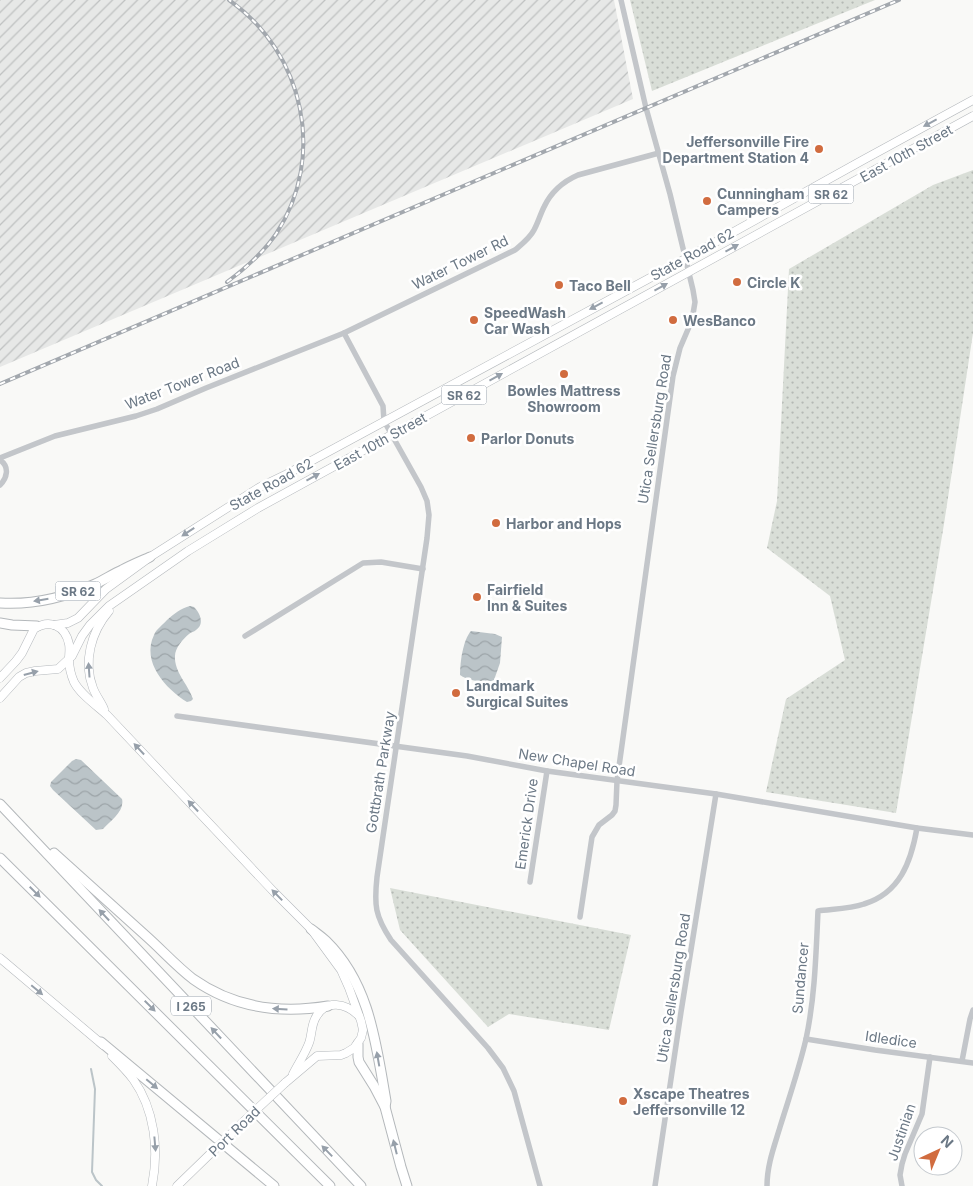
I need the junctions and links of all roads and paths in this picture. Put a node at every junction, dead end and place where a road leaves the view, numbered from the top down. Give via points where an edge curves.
1 (621, 0) edge
2 (973, 100) edge
3 (973, 116) edge
4 (658, 154) junction
5 (686, 259) junction
6 (690, 272) junction
7 (370, 320) joint
8 (344, 333) junction
9 (384, 421) junction
10 (392, 434) junction
11 (0, 459) edge
12 (0, 485) edge
13 (150, 556) junction
14 (423, 569) junction
15 (119, 598) junction
16 (0, 603) edge
17 (0, 622) edge
18 (54, 625) junction
19 (38, 626) junction
20 (245, 636) dead end
21 (68, 660) junction
22 (0, 678) edge
23 (0, 698) edge
24 (107, 715) junction
25 (177, 716) dead end
26 (397, 746) junction
27 (547, 771) junction
28 (617, 781) junction
29 (716, 794) junction
30 (0, 804) edge
31 (21, 826) junction
32 (917, 828) junction
33 (973, 836) edge
34 (0, 858) edge
35 (530, 882) dead end
36 (580, 917) dead end
37 (311, 929) junction
38 (0, 958) edge
39 (328, 1006) junction
40 (973, 1010) edge
41 (358, 1016) junction
42 (806, 1039) junction
43 (101, 1042) junction
44 (358, 1044) junction
45 (930, 1057) junction
46 (962, 1061) junction
47 (973, 1063) edge
48 (291, 1077) junction
49 (385, 1107) junction
50 (152, 1186) edge
51 (177, 1186) edge
52 (274, 1186) edge
53 (330, 1186) edge
54 (361, 1186) edge
55 (408, 1186) edge
56 (540, 1186) edge
57 (655, 1186) edge
58 (767, 1186) edge
59 (902, 1186) edge

1 - 4 street, Utica Sellersburg Road
2 -> 5 main road, State Road 62 / SR 62
6 -> 3 main road, East 10th Street / SR 62
4 - 5 street, Utica Sellersburg Road
4 - 7 street, Water Tower Rd via 569,179 556,188 544,206 534,232 515,250
5 - 6 street, Utica Sellersburg Road
5 -> 9 main road, State Road 62 / SR 62
10 -> 6 main road, East 10th Street / SR 62
6 - 28 street, Utica Sellersburg Road via 694,310 673,376
7 - 8 street, Water Tower Road
8 - 9 street, Gottbrath Parkway via 383,406
8 - 11 street, Water Tower Road via 144,414 55,436
9 - 10 street, Gottbrath Parkway
9 -> 13 main road, State Road 62 / SR 62 via 260,488
10 - 14 street, Gottbrath Parkway via 427,501 429,515
15 -> 10 main road, East 10th Street / SR 62 via 258,508
11 - 12 street, Water Tower Road via 7,473
13 -> 16 highway, SR 62 via 73,592 38,601
13 - 18 main road via 106,589 78,618
14 - 20 street via 381,562 363,563
14 - 26 street, Gottbrath Parkway
15 - 21 main road, East 10th Street / SR 62 via 90,624
24 -> 15 main road via 90,681 89,652 97,628
17 - 19 highway
18 - 19 main road
18 - 21 main road via 67,638
19 - 22 main road via 30,633 22,653
23 -> 21 main road, SR 62 via 26,673 58,668
21 - 24 main road via 76,684
37 -> 24 main road
25 - 26 street, New Chapel Road
26 - 27 street, New Chapel Road
26 - 56 street, Gottbrath Parkway via 375,896 380,922 391,940 503,1068 514,1091
27 - 28 street, New Chapel Road
27 - 35 street, Emerick Drive
28 - 29 street, New Chapel Road
28 - 36 street, Utica Sellersburg Road via 615,811 599,825 592,837
29 - 32 street, New Chapel Road
29 - 57 street, Utica Sellersburg Road
30 - 31 highway, I 265
39 -> 31 highway via 294,1010 266,1008 235,1000 204,986
54 -> 31 highway, I 265
32 - 33 street, New Chapel Road
32 - 42 street, Sundancer via 908,863 890,889 863,905 818,910 814,982
34 -> 53 highway, I 265
37 - 41 main road via 341,970
49 -> 37 highway via 373,1030 360,990 341,959
38 -> 43 main road
39 - 41 main road via 346,1006
39 - 48 main road via 316,1016 310,1040
40 - 46 street
41 - 44 main road via 363,1030
42 - 45 street, Idledice
42 - 58 street, Sundancer via 769,1161
43 -> 50 main road via 134,1080 150,1116 156,1153
43 -> 52 highway
44 - 48 main road, Port Road via 341,1055 317,1056
44 - 49 highway via 359,1062
45 - 46 street, Idledice
45 - 59 street, Justinian via 922,1114 902,1164
46 - 47 street, Idledice
48 - 51 main road, Port Road, bridge
55 -> 49 highway

